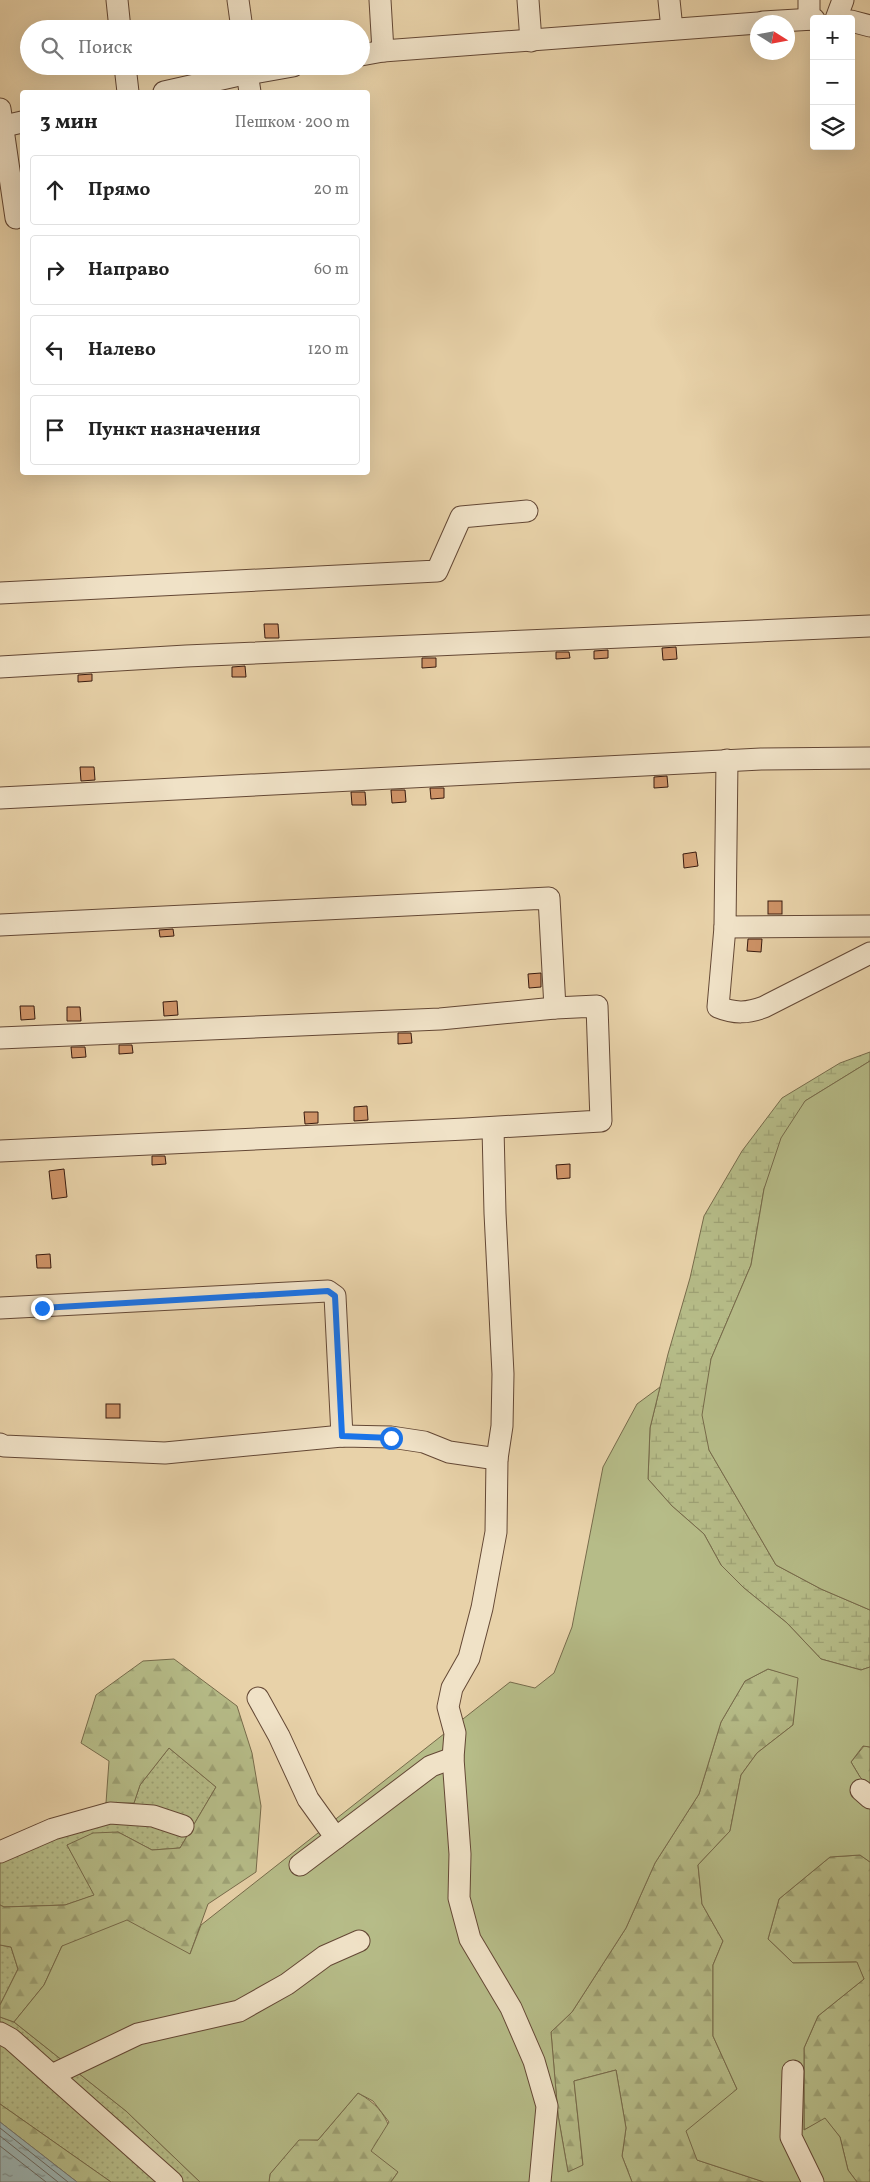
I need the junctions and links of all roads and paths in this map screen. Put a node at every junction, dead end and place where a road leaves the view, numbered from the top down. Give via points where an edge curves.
1 (117, 0) edge
2 (238, 0) edge
3 (380, 0) edge
4 (528, 0) edge
5 (669, 0) edge
6 (843, 0) edge
7 (811, 13) edge
8 (837, 15) edge
9 (795, 16) edge
10 (119, 20) edge
11 (241, 20) edge
12 (855, 22) edge
13 (750, 24) edge
14 (870, 26) edge
15 (672, 29) junction
16 (531, 41) junction
17 (383, 51) junction
18 (370, 53) edge
19 (126, 75) edge
20 (248, 78) edge
21 (128, 90) edge
22 (176, 90) edge
23 (6, 121) edge
24 (16, 218) dead end
25 (527, 511) dead end
26 (0, 593) edge
27 (870, 626) edge
28 (0, 667) edge
29 (870, 758) edge
30 (727, 760) junction
31 (0, 798) edge
32 (0, 925) edge
33 (870, 926) edge
34 (725, 927) junction
35 (870, 953) edge
36 (554, 1008) junction
37 (0, 1038) edge
38 (493, 1128) junction
39 (0, 1151) edge
40 (0, 1308) edge
41 (342, 1436) junction
42 (0, 1444) edge
43 (497, 1459) junction
44 (258, 1698) dead end
45 (453, 1758) junction
46 (183, 1826) dead end
47 (336, 1838) junction
48 (0, 1852) edge
49 (300, 1865) dead end
50 (359, 1941) dead end
51 (0, 2033) edge
52 (793, 2071) dead end
53 (52, 2075) junction
54 (172, 2182) edge
55 (540, 2182) edge
56 (813, 2182) edge

1 - 10 lane
2 - 11 lane
3 - 17 lane
4 - 16 lane
5 - 15 lane
6 - 8 lane
7 - 9 lane
12 - 14 lane
13 - 15 lane
15 - 16 lane
16 - 17 lane
17 - 18 lane
19 - 21 lane
20 - 22 lane
23 - 24 lane
25 - 26 lane via 461,517 437,571
27 - 28 lane
29 - 30 lane
30 - 31 lane
30 - 34 lane
32 - 36 lane via 549,898
33 - 34 lane
34 - 35 lane via 718,1007 734,1012 753,1011
36 - 37 lane via 440,1018
36 - 38 lane via 597,1006 601,1121
38 - 39 lane
38 - 43 lane via 494,1213 504,1374
40 - 41 lane via 328,1291 335,1296
41 - 42 lane via 165,1454
41 - 43 lane via 424,1442 449,1452
43 - 45 lane via 496,1532 482,1608 469,1658 452,1688 448,1708 455,1733
44 - 47 lane via 308,1799
45 - 47 lane via 431,1766
45 - 55 lane via 459,1818 459,1898 470,1939 511,2008 534,2061 546,2106
46 - 48 lane via 152,1816 110,1813 53,1829
47 - 49 lane
50 - 53 lane via 325,1956 287,1984 240,2011 138,2034
51 - 53 lane
52 - 56 lane via 791,2137
53 - 54 lane

